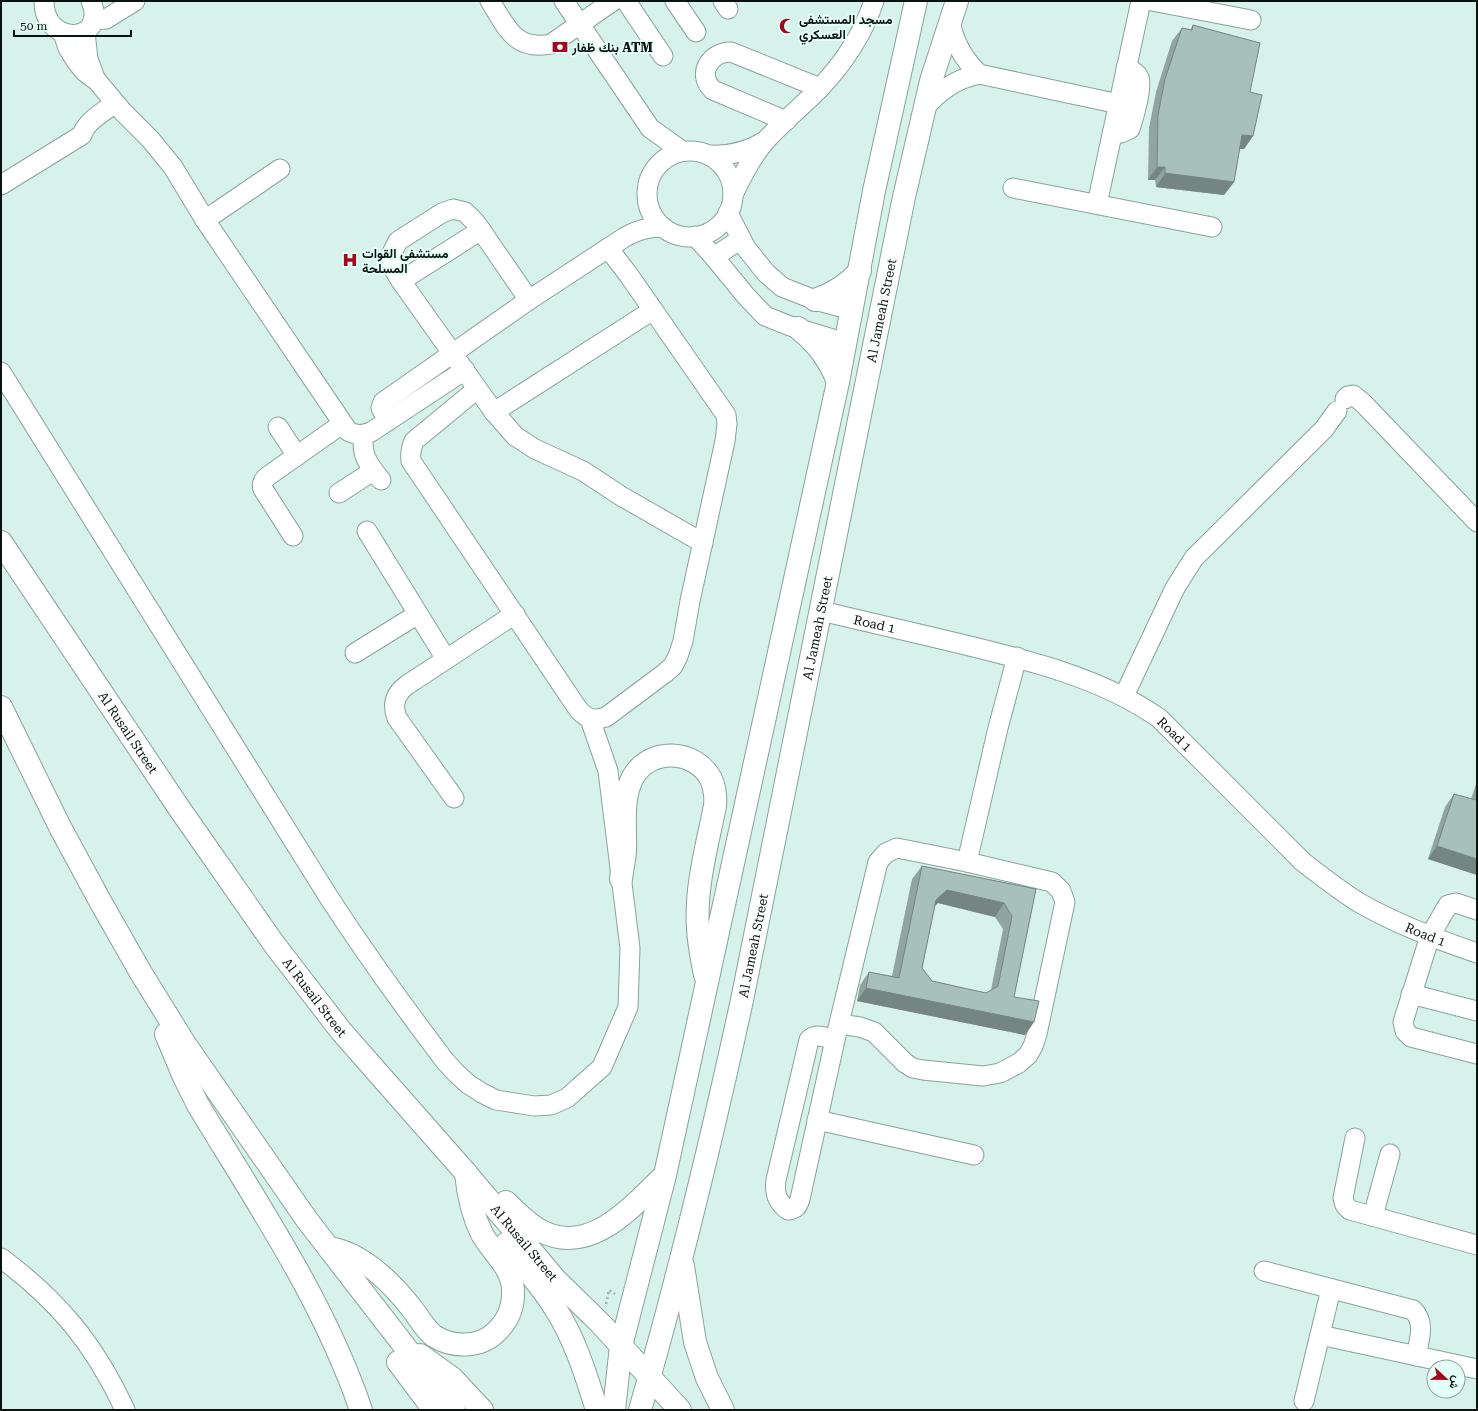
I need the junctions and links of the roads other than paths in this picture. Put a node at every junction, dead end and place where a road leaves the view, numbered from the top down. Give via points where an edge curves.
1 (44, 1) edge
2 (92, 1) edge
3 (135, 1) edge
4 (490, 1) edge
5 (564, 1) edge
6 (613, 1) edge
7 (626, 1) edge
8 (675, 1) edge
9 (874, 1) edge
10 (916, 1) edge
11 (957, 1) edge
12 (1141, 1) edge
13 (1152, 1) edge
14 (1251, 20) dead end
15 (950, 21) junction
16 (580, 25) junction
17 (89, 26) junction
18 (696, 32) dead end
19 (63, 33) junction
20 (663, 56) dead end
21 (1126, 68) junction
22 (979, 74) junction
23 (97, 81) junction
24 (820, 88) junction
25 (1119, 104) junction
26 (119, 108) junction
27 (924, 108) junction
28 (786, 121) junction
29 (650, 128) junction
30 (1112, 133) junction
31 (766, 141) junction
32 (682, 151) junction
33 (710, 155) junction
34 (280, 169) dead end
35 (654, 170) junction
36 (1, 185) edge
37 (1013, 188) dead end
38 (647, 198) junction
39 (730, 204) junction
40 (1097, 204) junction
41 (206, 220) junction
42 (1212, 226) dead end
43 (663, 227) junction
44 (481, 230) junction
45 (694, 236) junction
46 (625, 237) junction
47 (741, 239) junction
48 (608, 248) junction
49 (714, 257) junction
50 (860, 271) junction
51 (766, 273) junction
52 (401, 281) junction
53 (746, 296) junction
54 (529, 300) junction
55 (815, 300) junction
56 (653, 310) junction
57 (852, 310) junction
58 (798, 328) junction
59 (846, 343) junction
60 (451, 353) junction
61 (465, 370) junction
62 (1, 372) edge
63 (838, 382) junction
64 (477, 389) junction
65 (494, 412) junction
66 (388, 421) junction
67 (342, 424) junction
68 (278, 427) dead end
69 (364, 435) junction
70 (297, 456) junction
71 (339, 493) dead end
72 (1477, 522) edge
73 (367, 531) dead end
74 (294, 536) dead end
75 (1, 542) edge
76 (703, 543) junction
77 (821, 611) junction
78 (418, 614) junction
79 (515, 614) junction
80 (355, 653) dead end
81 (1017, 657) junction
82 (446, 660) junction
83 (1124, 696) junction
84 (1, 707) edge
85 (590, 719) junction
86 (454, 798) dead end
87 (967, 862) junction
88 (621, 879) junction
89 (1477, 910) edge
90 (1430, 936) junction
91 (1477, 953) edge
92 (141, 973) junction
93 (706, 985) junction
94 (1411, 994) junction
95 (1477, 1011) edge
96 (837, 1032) junction
97 (1477, 1054) edge
98 (817, 1120) junction
99 (421, 1122) junction
100 (1355, 1138) dead end
101 (1390, 1154) dead end
102 (974, 1155) dead end
103 (466, 1173) junction
104 (665, 1175) junction
105 (487, 1197) junction
106 (1373, 1216) junction
107 (1476, 1243) edge
108 (330, 1248) junction
109 (682, 1257) junction
110 (1, 1258) edge
111 (1264, 1271) dead end
112 (1331, 1289) junction
113 (1320, 1335) junction
114 (621, 1346) junction
115 (406, 1348) junction
116 (1416, 1356) junction
117 (1477, 1369) edge
118 (650, 1376) junction
119 (1304, 1401) dead end
120 (125, 1410) edge
121 (361, 1410) edge
122 (434, 1410) edge
123 (454, 1410) edge
124 (482, 1410) edge
125 (597, 1410) edge
126 (602, 1410) edge
127 (614, 1410) edge
128 (640, 1410) edge
129 (680, 1410) edge
130 (723, 1410) edge

1 - 19 street via 49,21
2 - 17 street via 94,12
3 - 17 street
4 - 16 street via 508,30 528,45 552,44
5 - 16 street
6 - 16 street
7 - 20 street
8 - 18 street
9 - 24 street via 856,41
10 - 50 main road via 874,191
11 - 15 main road, Al Jameah Street
12 - 21 street
13 - 14 street
15 - 22 street via 957,45
15 - 27 main road, Al Jameah Street
16 - 29 street
17 - 19 street via 78,35
17 - 23 street via 88,59
19 - 23 street via 76,61
21 - 25 street
21 - 30 street via 1138,76 1140,84 1130,129
22 - 25 street
22 - 27 street via 948,85
23 - 26 street
24 - 28 street
24 - 28 street via 731,52 718,54 713,58 705,75 713,90
25 - 30 street
26 - 36 street via 92,134 82,134
26 - 41 street via 173,167
27 - 77 main road, Al Jameah Street
28 - 31 street
29 - 32 street
29 - 35 street
30 - 40 street
31 - 33 street via 733,154
31 - 39 street via 747,167
32 - 33 street
32 - 35 street via 664,160
33 - 39 street via 725,169 729,177
34 - 41 street
35 - 38 street via 647,187
37 - 40 street
38 - 43 street via 654,218
38 - 46 street via 639,219
39 - 45 street via 717,226
39 - 47 street
40 - 42 street
41 - 67 street
43 - 45 street via 676,234
43 - 46 street via 650,227
44 - 52 street
44 - 52 street via 465,212 453,209 442,213 398,242 392,253 392,266
44 - 54 street
45 - 49 street
46 - 48 street
47 - 49 street
47 - 51 street
48 - 54 street
48 - 56 street
49 - 53 street
50 - 55 main road via 844,286
50 - 57 main road
51 - 53 street
51 - 55 street via 782,288
52 - 60 street
53 - 58 street via 765,316
54 - 60 street
55 - 57 street
56 - 65 street
56 - 76 street via 726,416 725,441
57 - 59 main road
58 - 59 street
58 - 63 main road via 826,357
59 - 63 main road
60 - 61 street
60 - 66 street via 383,402 381,408
61 - 64 street
61 - 66 street
62 - 88 street via 356,939 445,1061 482,1093 512,1104 551,1105 567,1098 602,1067 628,1007 630,948
63 - 93 main road
64 - 65 street
64 - 79 street via 419,436 411,447 411,461
65 - 76 street via 523,442 583,472
66 - 69 street
67 - 69 street via 348,431
67 - 70 street
68 - 70 street
69 - 71 street via 365,458 377,476
70 - 74 street via 264,478 262,486
72 - 83 street via 1364,403 1353,395 1348,396 1324,429 1194,558 1175,588
73 - 78 street
75 - 99 main road, Al Rusail Street via 178,808 274,944 341,1031
76 - 85 street via 683,641 673,666 606,716
77 - 81 street, Road 1
77 - 109 main road, Al Jameah Street via 742,1000
78 - 80 street
78 - 82 street
79 - 82 street
79 - 85 street via 578,709
81 - 83 street, Road 1
81 - 87 street
82 - 86 street via 403,688 396,697 394,708 397,718
83 - 90 street, Road 1 via 1159,718 1303,862 1376,912
84 - 92 main road via 60,827
85 - 88 street via 608,771
87 - 96 street via 897,848 886,853 878,862
87 - 96 street via 1052,882 1061,891 1065,902 1037,1034 1028,1055 1000,1073 990,1075 923,1070 905,1064 874,1032 864,1028
88 - 93 main road via 625,852 626,804 634,776 647,763 664,756 682,756 699,764 710,778 716,796 698,907 699,944
89 - 90 street via 1456,903 1448,906
90 - 91 street, Road 1
90 - 94 street
92 - 108 main road via 193,1057 307,1220
92 - 121 main road via 198,1105 308,1289 340,1356
93 - 104 main road
94 - 95 street
94 - 97 street via 1403,1022 1405,1031 1411,1037
96 - 98 street
96 - 98 street via 816,1035 809,1040 776,1180 776,1195 779,1202 788,1210 794,1210 798,1206
98 - 102 street
99 - 103 main road, Al Rusail Street
99 - 104 main road via 457,1150 532,1226 553,1236 576,1238 598,1231 619,1218
100 - 106 street via 1343,1198 1350,1210
101 - 106 street
103 - 105 main road, Al Rusail Street
103 - 108 main road via 468,1196 476,1222 505,1266 513,1286 514,1297 508,1318 502,1327 485,1340 464,1345 443,1341 426,1328 401,1295 372,1268 355,1256
104 - 114 main road
105 - 114 main road, Al Rusail Street via 555,1279
105 - 125 main road via 497,1227 555,1307 565,1325
106 - 107 street
108 - 115 main road
108 - 122 main road via 344,1281 361,1311
109 - 118 main road, Al Jameah Street
109 - 130 main road via 695,1342 707,1378
110 - 120 street via 41,1290 82,1335 99,1360
111 - 112 street
112 - 113 street
112 - 116 street via 1412,1310 1421,1322
113 - 116 street
113 - 119 street
114 - 118 main road, Al Rusail Street
114 - 126 main road
114 - 127 main road
115 - 123 main road
115 - 124 main road via 422,1355 452,1378
116 - 117 street
118 - 128 main road, Al Jameah Street
118 - 129 main road, Al Rusail Street

